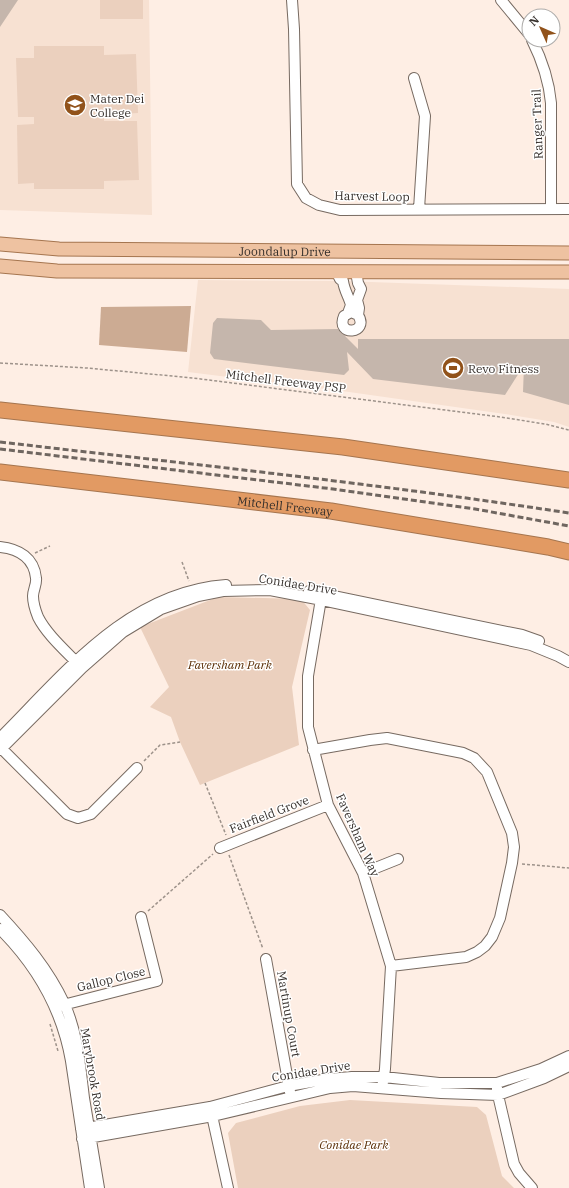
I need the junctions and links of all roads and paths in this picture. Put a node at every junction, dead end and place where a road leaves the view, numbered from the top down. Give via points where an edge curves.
1 (292, 0) edge
2 (501, 0) edge
3 (521, 24) edge
4 (535, 48) edge
5 (414, 78) dead end
6 (419, 209) junction
7 (551, 209) junction
8 (569, 209) edge
9 (0, 244) edge
10 (322, 251) junction
11 (569, 253) edge
12 (0, 266) edge
13 (336, 271) junction
14 (356, 272) junction
15 (569, 272) edge
16 (348, 313) junction
17 (358, 315) junction
18 (0, 363) edge
19 (0, 410) edge
20 (569, 430) edge
21 (0, 472) edge
22 (569, 480) edge
23 (50, 546) dead end
24 (0, 547) edge
25 (569, 552) edge
26 (27, 556) junction
27 (182, 562) dead end
28 (192, 590) junction
29 (323, 597) junction
30 (569, 654) edge
31 (569, 662) edge
32 (79, 665) junction
33 (0, 738) edge
34 (180, 742) dead end
35 (1, 749) edge
36 (313, 750) junction
37 (137, 768) joint
38 (205, 783) dead end
39 (328, 805) junction
40 (225, 846) junction
41 (398, 859) dead end
42 (512, 864) junction
43 (569, 868) edge
44 (362, 873) junction
45 (0, 915) edge
46 (141, 917) joint
47 (0, 929) edge
48 (266, 959) joint
49 (391, 966) junction
50 (60, 1006) junction
51 (48, 1018) dead end
52 (569, 1056) edge
53 (60, 1057) dead end
54 (569, 1066) edge
55 (384, 1077) junction
56 (497, 1083) junction
57 (288, 1086) junction
58 (382, 1088) junction
59 (498, 1095) junction
60 (291, 1096) junction
61 (212, 1111) junction
62 (86, 1133) junction
63 (90, 1188) edge
64 (99, 1188) edge
65 (228, 1188) edge
66 (532, 1188) edge

1 - 6 street, Harvest Loop via 297,184 306,198 319,205 340,210
2 - 3 street
4 - 7 street, Ranger Trail via 549,86 551,103
5 - 6 street via 425,116
6 - 7 street, Harvest Loop
7 - 8 street, Harvest Loop
9 - 10 main road, Joondalup Drive via 59,249
10 - 11 main road, Joondalup Drive
10 - 14 main road via 345,259
12 - 13 main road, Joondalup Drive via 57,271
13 - 14 main road, Joondalup Drive
13 - 16 street via 350,298
14 - 15 main road, Joondalup Drive
14 - 17 street via 361,289 357,300
16 - 17 street
16 - 17 street via 342,320 343,325 350,331 361,324
18 - 20 path, Mitchell Freeway PSP via 193,378 500,417
19 - 22 highway via 343,447
21 - 25 highway, Mitchell Freeway via 331,511
23 - 26 path
24 - 26 street
26 - 32 street via 33,566 36,580 33,596 37,615 42,625
27 - 28 path
28 - 29 street, Conidae Drive via 257,583
28 - 32 street, Conidae Drive via 166,598 138,612 109,632
29 - 30 street, Conidae Drive via 522,635
29 - 31 street, Conidae Drive via 531,645
29 - 32 street, Conidae Drive via 270,590 223,591 198,596 161,609 123,632
29 - 36 street, Faversham Way via 308,676 308,727
32 - 33 street, Conidae Drive
32 - 35 street, Conidae Drive
34 - 37 path via 160,745
35 - 37 street via 67,814 78,818 91,814
36 - 39 street, Faversham Way
36 - 42 street via 387,738 463,753 474,758 487,772 512,833
38 - 40 path
39 - 40 street, Fairfield Grove
39 - 44 street, Faversham Way
40 - 46 path
40 - 48 path
41 - 44 street
42 - 43 path
42 - 49 street via 500,918 492,937 481,949 466,957
44 - 49 street, Faversham Way
45 - 50 street, Marybrook Road via 33,951 52,980
46 - 50 street, Gallop Close via 157,981
47 - 50 street, Marybrook Road via 35,970
48 - 57 street, Martinup Court
49 - 55 street, Faversham Way
50 - 62 street, Marybrook Road via 77,1046
51 - 53 path
52 - 56 street, Conidae Drive via 541,1069
54 - 59 street, Conidae Drive
55 - 56 street, Conidae Drive via 439,1083
55 - 57 street, Conidae Drive via 344,1077
55 - 58 street, Faversham Way
56 - 59 street
57 - 60 street, Martinup Court
57 - 61 street, Conidae Drive
58 - 59 street, Conidae Drive
58 - 60 street, Conidae Drive via 330,1088
59 - 66 street via 514,1164
60 - 61 street, Conidae Drive
61 - 62 street, Conidae Drive
61 - 65 street
62 - 63 street, Marybrook Road
62 - 64 street, Marybrook Road

